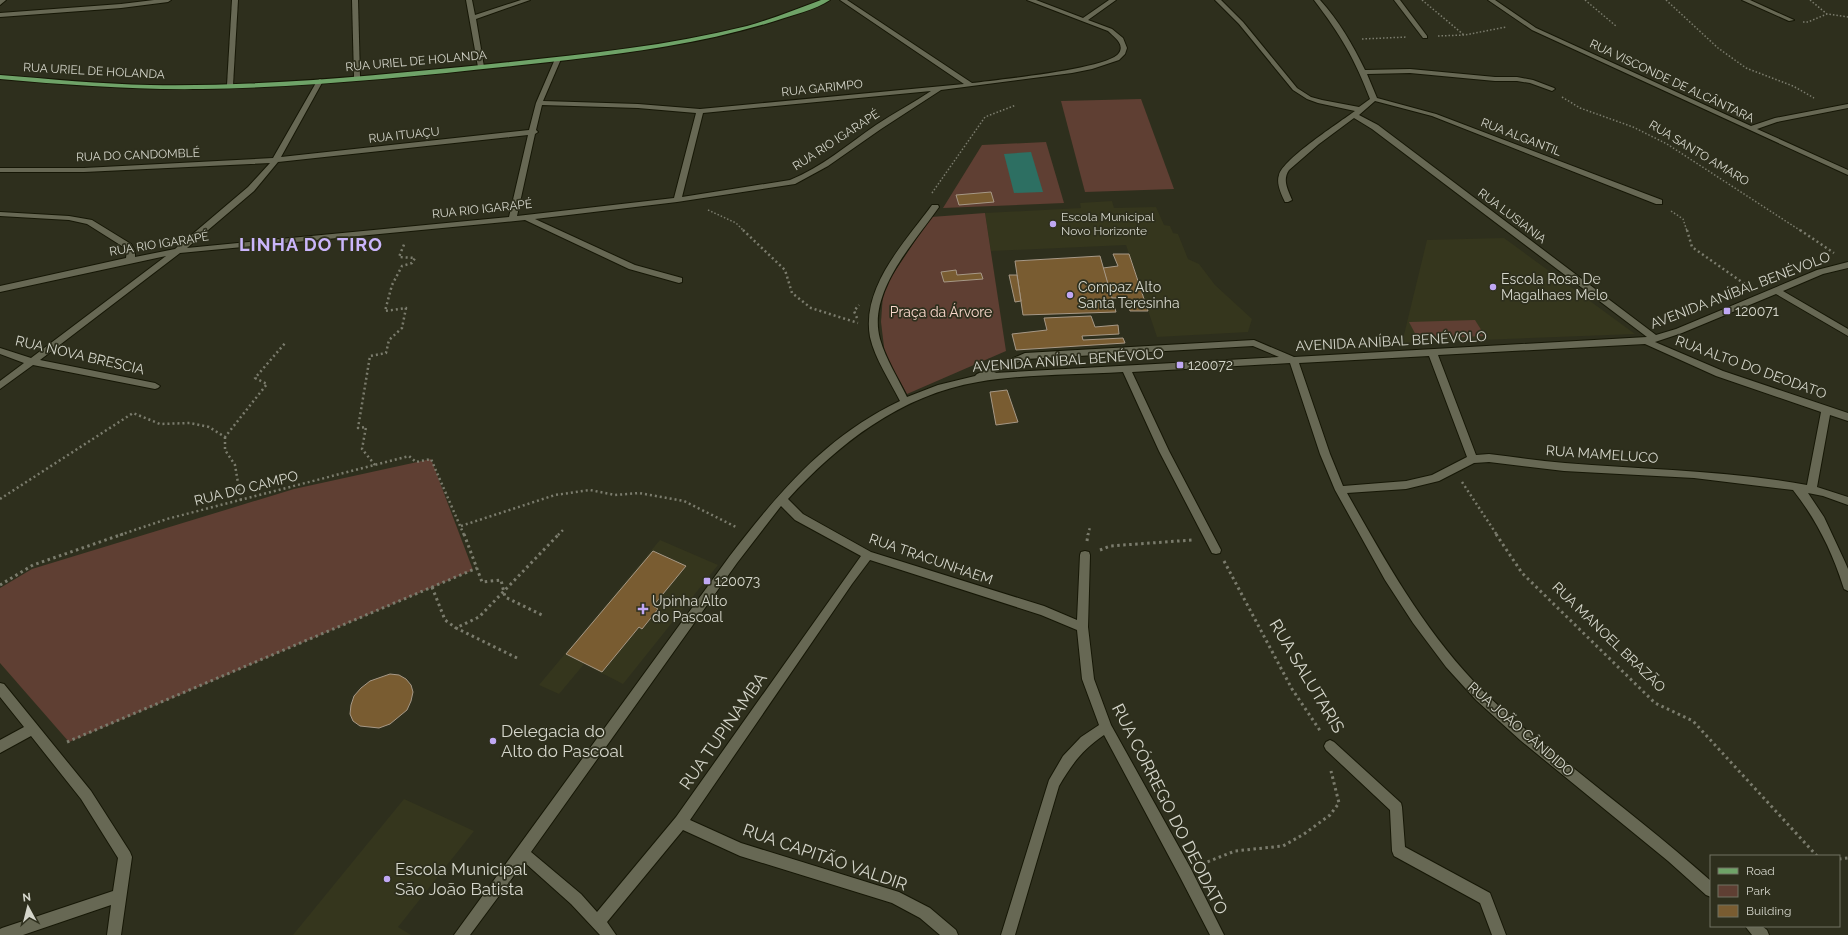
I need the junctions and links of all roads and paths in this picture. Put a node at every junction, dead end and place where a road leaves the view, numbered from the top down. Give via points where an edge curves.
1 (3, 0) edge
2 (168, 0) edge
3 (235, 0) edge
4 (355, 0) edge
5 (469, 0) edge
6 (527, 0) edge
7 (827, 0) edge
8 (843, 0) edge
9 (1030, 0) edge
10 (1113, 0) edge
11 (1218, 0) edge
12 (1317, 0) edge
13 (1397, 0) edge
14 (1422, 0) edge
15 (1491, 0) edge
16 (1585, 0) edge
17 (1666, 0) edge
18 (1745, 0) edge
19 (1810, 0) edge
20 (0, 3) edge
21 (1827, 14) junction
22 (0, 15) edge
23 (1848, 17) edge
24 (473, 18) junction
25 (1084, 20) junction
26 (1791, 20) joint
27 (1616, 26) dead end
28 (1465, 35) dead end
29 (1425, 37) dead end
30 (558, 59) junction
31 (481, 67) junction
32 (1362, 72) junction
33 (0, 77) edge
34 (357, 77) junction
35 (320, 81) junction
36 (230, 85) junction
37 (971, 85) junction
38 (941, 87) junction
39 (1552, 89) joint
40 (1374, 99) junction
41 (539, 103) junction
42 (1848, 106) edge
43 (1832, 108) junction
44 (1362, 110) junction
45 (700, 111) junction
46 (1354, 115) junction
47 (1750, 129) junction
48 (534, 132) junction
49 (276, 160) junction
50 (0, 170) edge
51 (1848, 173) edge
52 (681, 199) junction
53 (1288, 200) dead end
54 (1659, 202) joint
55 (935, 207) dead end
56 (0, 214) edge
57 (525, 217) junction
58 (512, 219) junction
59 (411, 228) junction
60 (178, 251) junction
61 (1835, 253) dead end
62 (130, 260) junction
63 (1848, 265) edge
64 (680, 280) dead end
65 (0, 289) edge
66 (1776, 290) junction
67 (1762, 296) junction
68 (1829, 322) junction
69 (1848, 322) edge
70 (859, 323) dead end
71 (1848, 333) edge
72 (1650, 339) junction
73 (286, 342) dead end
74 (0, 351) edge
75 (1433, 353) junction
76 (1294, 360) junction
77 (32, 362) junction
78 (1126, 369) junction
79 (972, 380) junction
80 (0, 386) edge
81 (155, 386) dead end
82 (905, 402) junction
83 (1826, 410) junction
84 (1848, 417) edge
85 (225, 437) junction
86 (1473, 459) junction
87 (375, 465) junction
88 (1453, 468) junction
89 (1797, 488) junction
90 (1340, 490) junction
91 (1811, 490) junction
92 (0, 499) edge
93 (781, 499) junction
94 (241, 501) junction
95 (1848, 501) edge
96 (461, 526) junction
97 (563, 530) dead end
98 (753, 536) junction
99 (1216, 550) junction
100 (868, 555) junction
101 (1085, 555) joint
102 (477, 568) junction
103 (0, 585) edge
104 (1848, 586) edge
105 (432, 587) junction
106 (504, 593) junction
107 (544, 616) dead end
108 (1082, 627) junction
109 (456, 628) junction
110 (517, 658) dead end
111 (0, 688) edge
112 (1106, 727) junction
113 (33, 728) junction
114 (1330, 746) junction
115 (0, 747) edge
116 (49, 750) junction
117 (681, 822) junction
118 (523, 853) junction
119 (1815, 855) edge
120 (1185, 872) junction
121 (1710, 889) edge
122 (120, 896) junction
123 (598, 922) junction
124 (1753, 927) edge
125 (2, 935) edge
126 (114, 935) edge
127 (462, 935) edge
128 (610, 935) edge
129 (951, 935) edge
130 (1008, 935) edge
131 (1216, 935) edge
132 (1499, 935) edge
133 (1762, 935) edge

1 - 20 street
2 - 22 street
3 - 36 street
4 - 34 street
5 - 24 street
6 - 24 street
7 - 30 main road, RUA URIEL DE HOLANDA via 791,14 715,34 654,46
8 - 37 street
9 - 25 street
10 - 25 street
11 - 44 street via 1241,23 1295,89 1320,102
12 - 32 street via 1336,23
13 - 29 street
14 - 28 path
15 - 47 street, RUA VISCONDE DE ALCÂNTARA via 1534,29
16 - 27 path
17 - 43 path via 1718,48 1746,68 1793,86
18 - 26 street
19 - 21 path
21 - 23 path
21 - 26 path via 1808,22
24 - 31 street
25 - 37 street, RUA GARIMPO via 1110,30 1121,39 1124,48 1122,54 1106,64 1072,71
30 - 31 main road, RUA URIEL DE HOLANDA
30 - 41 street
31 - 34 main road, RUA URIEL DE HOLANDA
32 - 39 street via 1410,71 1517,79
32 - 40 street
33 - 36 main road, RUA URIEL DE HOLANDA via 102,85
34 - 35 main road, RUA URIEL DE HOLANDA
35 - 36 main road, RUA URIEL DE HOLANDA
35 - 49 street
37 - 38 street, RUA GARIMPO
38 - 45 street, RUA GARIMPO
38 - 52 street, RUA RIO IGARAPÉ via 804,178 767,187
39 - 61 path, RUA SANTO AMARO via 1580,108 1634,127 1667,144
40 - 44 street
40 - 54 street, RUA ALGANTIL via 1434,116
41 - 45 street, RUA GARIMPO
41 - 48 street
42 - 43 street
43 - 47 street via 1775,120
44 - 46 street
45 - 52 street
46 - 53 street via 1313,143 1286,170 1282,182
46 - 72 street, RUA LUSIANIA via 1375,127
47 - 51 street, RUA VISCONDE DE ALCÂNTARA
48 - 49 street, RUA ITUAÇU
48 - 58 street
49 - 50 street, RUA DO CANDOMBLÉ via 92,169
49 - 60 street via 251,188
52 - 57 street, RUA RIO IGARAPÉ
52 - 70 path via 736,223 785,270 792,293 811,308
54 - 67 path via 1683,219 1692,247
55 - 82 street via 883,281 872,318 875,338
56 - 62 street via 69,218 88,222 128,246 131,251
57 - 58 street, RUA RIO IGARAPÉ
57 - 64 street via 632,267
58 - 59 street, RUA RIO IGARAPÉ
59 - 60 street, RUA RIO IGARAPÉ
59 - 87 path via 399,257 414,258 412,263 402,266 392,285 385,311 406,308 402,328 389,340 386,353 370,356 358,428 366,427 362,449
60 - 62 street, RUA RIO IGARAPÉ
60 - 77 street
62 - 65 street, RUA RIO IGARAPÉ
63 - 66 street, AVENIDA ANÍBAL BENÉVOLO via 1820,272
66 - 67 street, AVENIDA ANÍBAL BENÉVOLO
66 - 68 street
67 - 72 street, AVENIDA ANÍBAL BENÉVOLO via 1679,331
68 - 69 street
68 - 71 street
72 - 75 street, AVENIDA ANÍBAL BENÉVOLO
72 - 83 street, RUA ALTO DO DEODATO via 1677,357
73 - 85 path via 255,378 267,384
74 - 77 street, RUA NOVA BRESCIA
75 - 76 street, AVENIDA ANÍBAL BENÉVOLO
75 - 86 street
76 - 78 street, AVENIDA ANÍBAL BENÉVOLO
76 - 79 street via 1254,343 1041,355 1025,356
76 - 90 street, RUA JOÃO CÂNDIDO via 1325,454
77 - 80 street
77 - 81 street, RUA NOVA BRESCIA
78 - 79 street, AVENIDA ANÍBAL BENÉVOLO via 1025,374
78 - 99 street via 1164,451
79 - 82 street, AVENIDA ANÍBAL BENÉVOLO via 943,387
82 - 93 street, AVENIDA ANÍBAL BENÉVOLO via 857,430 820,460
83 - 84 street, RUA ALTO DO DEODATO
83 - 91 street
85 - 92 path via 209,427 190,423 160,424 133,413
85 - 94 path via 225,450 235,465
86 - 88 street, RUA MAMELUCO
86 - 89 street, RUA MAMELUCO via 1489,458 1564,467 1694,474
87 - 94 path, RUA DO CAMPO
87 - 96 path, RUA DO CAMPO via 409,456 416,462 431,459
88 - 90 street, RUA MAMELUCO via 1435,478 1406,485
88 - 119 path, RUA MANOEL BRAZÃO via 1522,573 1655,703 1693,722
89 - 91 street, RUA MAMELUCO
89 - 104 street via 1810,502 1842,564
90 - 121 street, RUA JOÃO CÂNDIDO via 1417,620 1450,663 1480,696 1524,736
91 - 95 street, RUA MAMELUCO
93 - 98 street, AVENIDA ANÍBAL BENÉVOLO
93 - 100 street, RUA TRACUNHAEM via 799,517
94 - 103 path, RUA DO CAMPO via 167,519 40,562
96 - 98 path via 555,495 590,490 615,494 640,493 684,501
96 - 102 path
97 - 106 path
98 - 118 street, AVENIDA ANÍBAL BENÉVOLO
99 - 101 path via 1204,542 1187,539 1110,546
99 - 114 path, RUA SALUTARIS via 1227,565 1292,689
100 - 108 street, RUA TRACUNHAEM via 1044,612
100 - 117 street, RUA TUPINAMBA
101 - 108 street, RUA CÓRREGO DO DEODATO
102 - 105 path
102 - 106 path via 482,582 501,580
105 - 109 path via 445,620
105 - 116 path
106 - 107 path via 505,597
106 - 109 path via 479,616
108 - 112 street, RUA CÓRREGO DO DEODATO via 1088,679
109 - 110 path
111 - 113 street
112 - 120 street, RUA CÓRREGO DO DEODATO
112 - 130 street via 1085,741 1067,760 1054,784
113 - 115 street
113 - 116 street
114 - 120 path, RUA SALUTARIS via 1331,774 1339,803 1330,815 1283,846 1235,851
114 - 132 street via 1396,807 1399,851 1485,898
116 - 122 street via 86,795 124,857
117 - 123 street, RUA TUPINAMBA
117 - 129 street, RUA CAPITÃO VALDIR via 740,849 894,897 925,913
118 - 123 street
118 - 127 street, AVENIDA ANÍBAL BENÉVOLO
120 - 131 street, RUA CÓRREGO DO DEODATO
122 - 125 street
122 - 126 street
123 - 128 street
124 - 133 street

